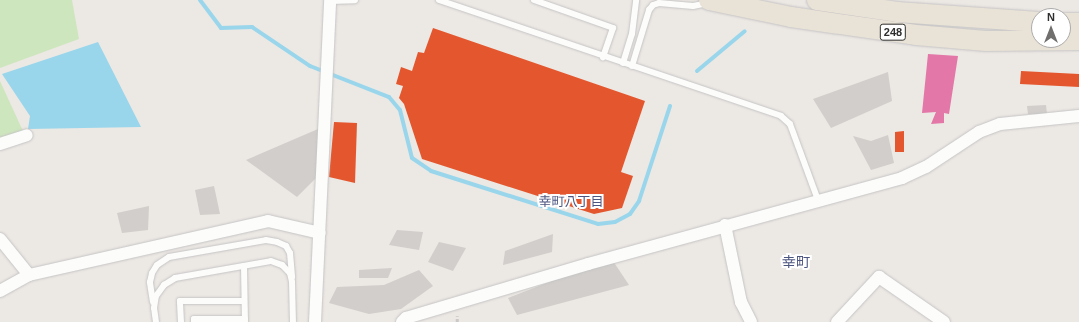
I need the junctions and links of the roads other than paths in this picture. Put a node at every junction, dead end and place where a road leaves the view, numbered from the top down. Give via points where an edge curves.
1 (330, 0) edge
2 (355, 0) edge
3 (439, 0) edge
4 (534, 0) edge
5 (636, 0) edge
6 (817, 0) edge
7 (712, 1) edge
8 (1031, 21) edge
9 (1079, 40) edge
10 (603, 57) junction
11 (623, 63) junction
12 (632, 66) junction
13 (1079, 116) edge
14 (27, 135) dead end
15 (0, 144) edge
16 (818, 200) junction
17 (725, 225) junction
18 (320, 233) junction
19 (0, 239) edge
20 (244, 266) junction
21 (29, 275) junction
22 (292, 282) junction
23 (0, 291) edge
24 (244, 301) junction
25 (154, 308) junction
26 (245, 320) edge
27 (156, 322) edge
28 (181, 322) edge
29 (194, 322) edge
30 (293, 322) edge
31 (315, 322) edge
32 (402, 322) edge
33 (752, 322) edge
34 (838, 322) edge
35 (944, 322) edge

1 - 2 lane
1 - 18 street
3 - 10 lane
4 - 10 lane via 613,28
5 - 11 lane via 632,16 632,34
6 - 8 highway, 248 via 897,12
7 - 9 highway, 248 via 849,27 916,35 986,41
7 - 12 lane via 693,6 659,3 653,5 649,10
10 - 11 lane
11 - 12 lane
12 - 16 lane via 781,116 790,124
13 - 16 street via 1000,124 979,132 926,167 902,178
14 - 15 street
16 - 17 street
17 - 32 street via 406,318
17 - 33 street via 741,302
18 - 21 street via 268,221
18 - 31 street
19 - 21 street
20 - 22 lane via 271,261 282,265 290,273
20 - 24 lane
20 - 25 lane via 175,278 164,285 156,296
21 - 23 street
22 - 25 lane via 290,253 286,246 277,242 266,240 176,256 157,265 152,273 150,282
22 - 30 lane
24 - 26 lane
24 - 28 lane via 180,301
25 - 27 lane
26 - 29 lane via 194,319
34 - 35 street via 879,277

